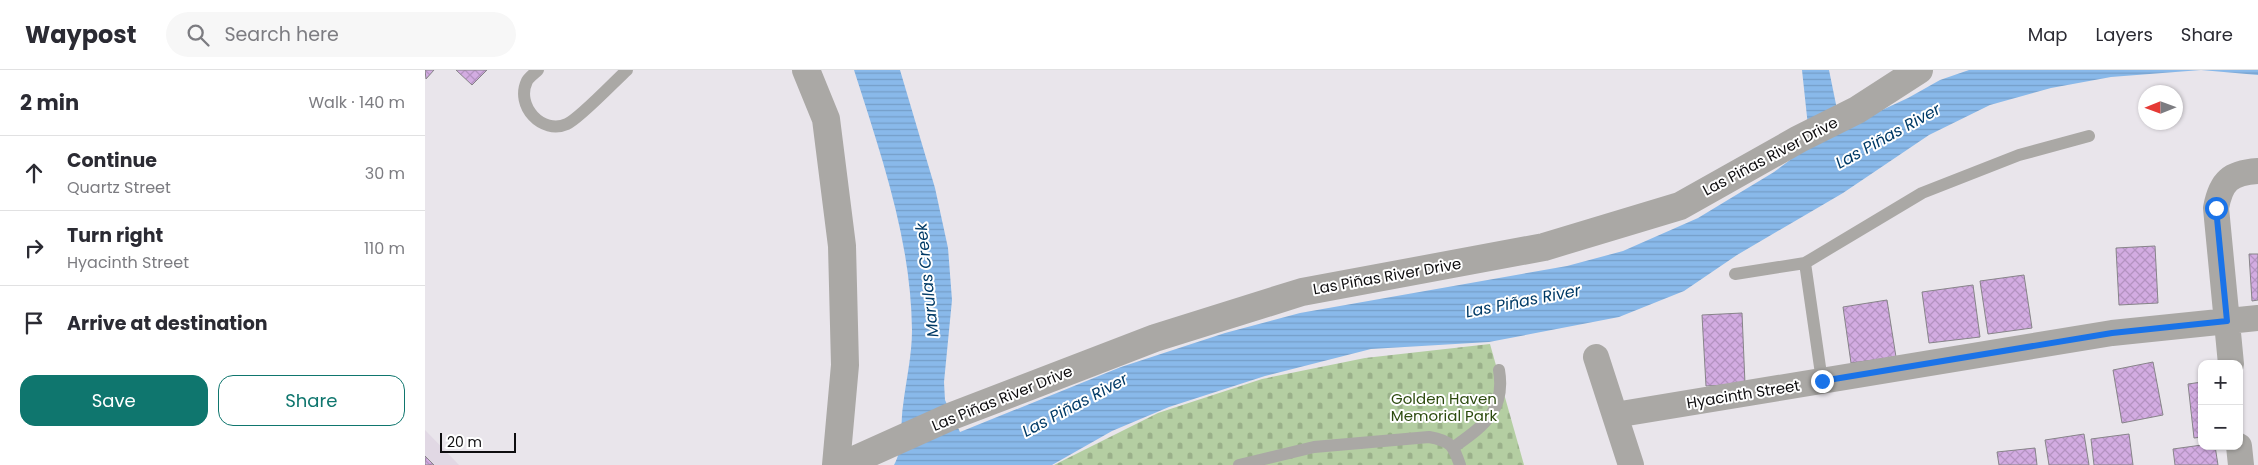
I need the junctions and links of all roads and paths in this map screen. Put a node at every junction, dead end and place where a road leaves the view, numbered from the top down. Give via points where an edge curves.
1 (538, 70) edge
2 (627, 70) edge
3 (806, 70) edge
4 (1919, 70) edge
5 (2089, 136) dead end
6 (2258, 171) edge
7 (1805, 263) junction
8 (1735, 274) dead end
9 (2258, 318) edge
10 (2227, 321) junction
11 (1596, 357) dead end
12 (2231, 360) edge
13 (1499, 370) dead end
14 (1822, 381) junction
15 (1615, 415) junction
16 (1454, 447) junction
17 (2239, 450) edge
18 (836, 465) edge
19 (843, 465) edge
20 (1239, 465) edge
21 (1460, 465) edge
22 (1631, 465) edge
23 (2241, 465) edge

1 - 2 lane via 528,80 523,97 526,108 543,125 554,128 569,124
3 - 18 street via 826,119 842,246 845,365
4 - 19 street, Las Piñas River Drive via 1857,110 1680,206 1544,247 1302,292 1155,338 952,416
5 - 7 lane via 2019,155 1921,193
6 - 10 street via 2244,172 2231,178 2219,191 2216,208
7 - 8 lane
7 - 14 lane
9 - 10 street, Hyacinth Street
10 - 12 street
10 - 14 street, Hyacinth Street via 2112,333
11 - 15 street
13 - 16 lane via 1499,394 1489,418
14 - 15 street, Hyacinth Street
15 - 22 street
16 - 20 lane via 1444,439 1429,437 1314,447
16 - 21 lane
17 - 23 street

